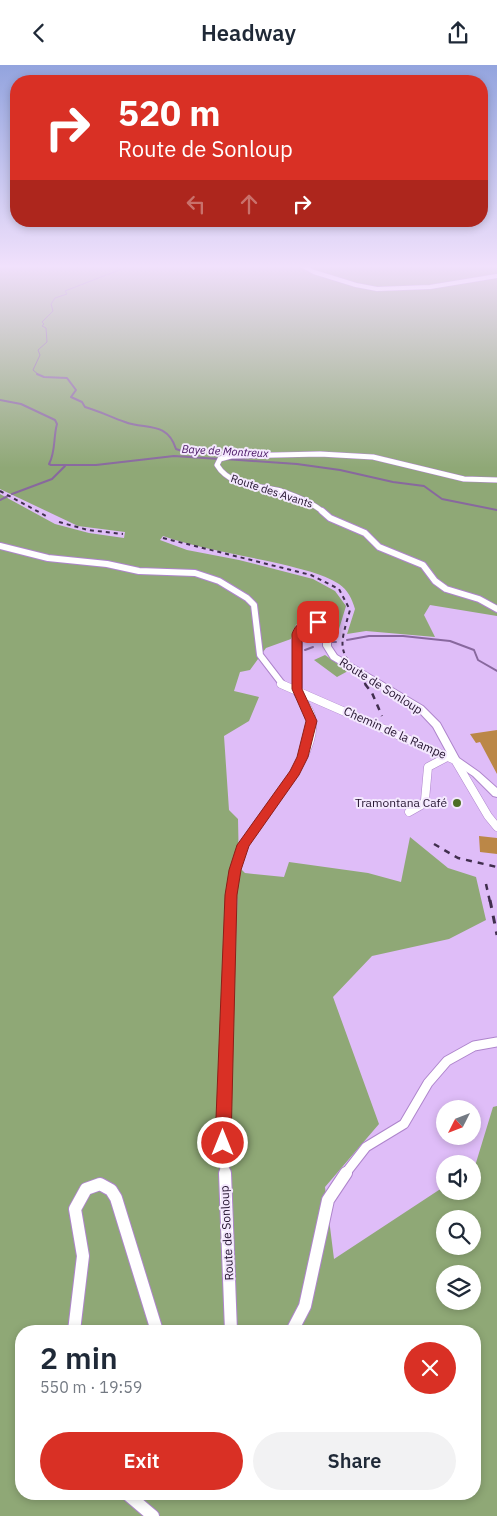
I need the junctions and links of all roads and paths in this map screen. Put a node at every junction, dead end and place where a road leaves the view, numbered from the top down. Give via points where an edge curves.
1 (497, 480) edge
2 (0, 546) edge
3 (497, 609) edge
4 (298, 693) junction
5 (437, 725) joint
6 (451, 758) junction
7 (497, 794) edge
8 (409, 812) dead end
9 (497, 827) edge
10 (497, 1043) edge
11 (75, 1325) edge
12 (155, 1325) edge
13 (231, 1325) edge
14 (295, 1325) edge
15 (134, 1500) edge
16 (153, 1516) edge

1 - 3 street, Route des Avants via 462,479 408,463 373,457 303,454 224,457 217,465 221,472 240,482 280,491 315,505 330,518 365,533 379,547 423,565 446,589 479,599
2 - 4 street via 48,558 139,571 196,573 219,581 254,605 260,655 281,685
4 - 5 street, Route de Sonloup via 298,632 305,623 318,622 327,629 327,646 334,657 413,704
4 - 6 street, Chemin de la Rampe via 320,699
4 - 13 street, Route de Sonloup via 312,721 303,757 243,845 236,861 232,888 223,1131
5 - 6 street, Chemin de la Rampe
6 - 7 street via 476,774
6 - 8 street via 428,767 423,804
6 - 9 street
10 - 14 street via 474,1046 452,1056 428,1083 404,1124 356,1157 328,1200 305,1306
11 - 12 street via 83,1263 75,1209 86,1189 96,1184 107,1187 116,1197
15 - 16 street

